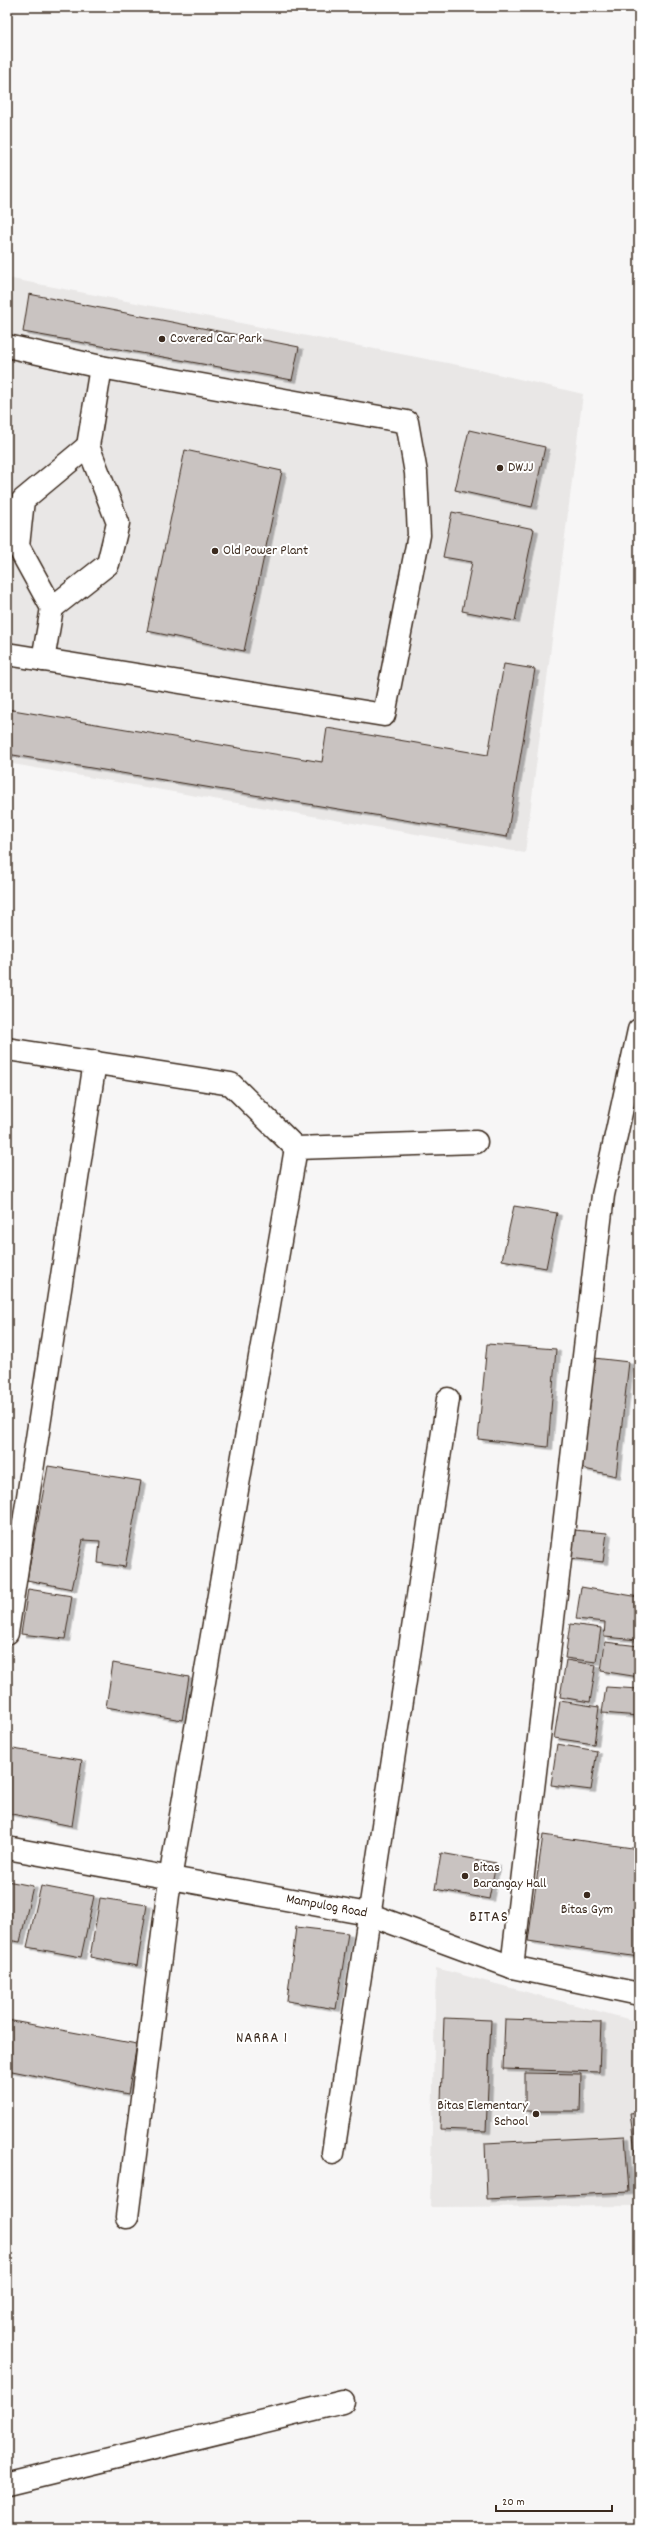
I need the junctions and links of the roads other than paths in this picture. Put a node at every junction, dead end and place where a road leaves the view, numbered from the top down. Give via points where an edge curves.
1 (7, 346) edge
2 (102, 367) junction
3 (88, 446) junction
4 (52, 608) junction
5 (7, 654) edge
6 (43, 660) junction
7 (639, 1030) edge
8 (7, 1049) edge
9 (95, 1062) junction
10 (476, 1142) dead end
11 (296, 1148) junction
12 (448, 1399) dead end
13 (7, 1633) edge
14 (7, 1848) edge
15 (170, 1879) junction
16 (368, 1914) junction
17 (512, 1967) junction
18 (639, 1994) edge
19 (333, 2153) dead end
20 (127, 2217) dead end
21 (343, 2402) dead end
22 (7, 2484) edge

1 - 2 street
2 - 3 street
2 - 6 street via 407,422 416,473 419,535 384,716
3 - 4 street via 118,523 108,564
3 - 4 street via 23,500 18,546
4 - 6 street
5 - 6 street
7 - 17 street via 603,1195
8 - 9 street
9 - 11 street via 231,1084
9 - 13 street
10 - 11 street
11 - 15 street
12 - 16 street
14 - 15 street, Mampulog Road
15 - 16 street, Mampulog Road
15 - 20 street
16 - 17 street, Mampulog Road
16 - 19 street
17 - 18 street, Mampulog Road
21 - 22 street

